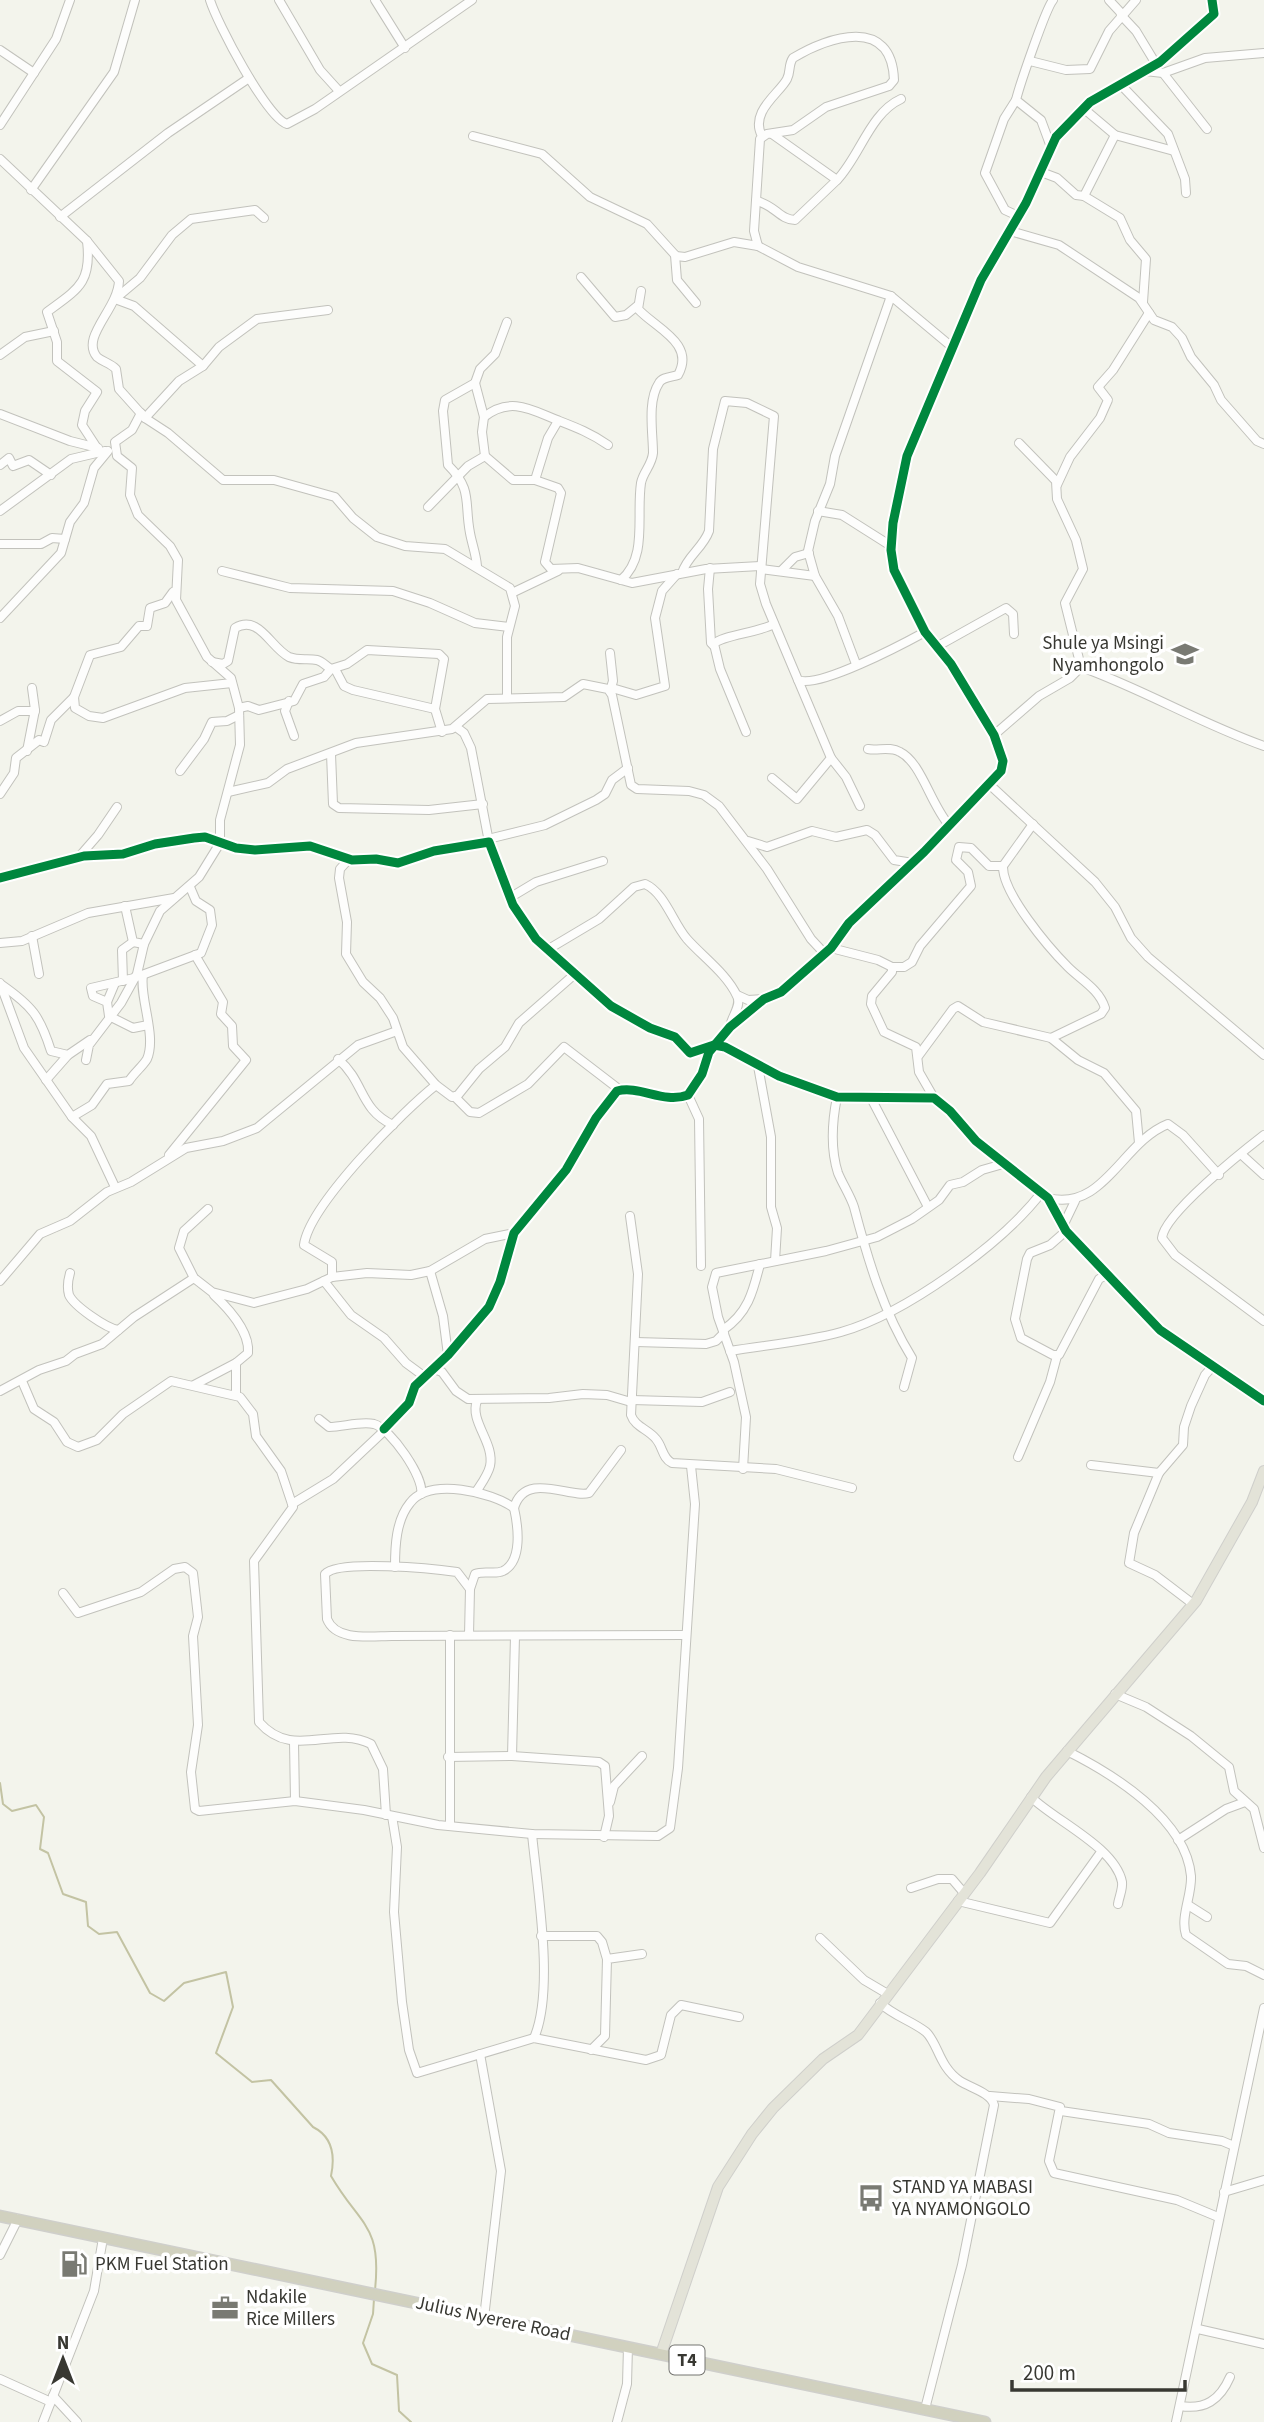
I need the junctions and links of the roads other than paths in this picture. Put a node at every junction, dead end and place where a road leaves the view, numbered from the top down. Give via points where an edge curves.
1 (70, 0) edge
2 (135, 0) edge
3 (209, 0) edge
4 (279, 0) edge
5 (375, 0) edge
6 (472, 0) edge
7 (1053, 0) edge
8 (1109, 0) edge
9 (1136, 0) edge
10 (1212, 0) edge
11 (1122, 15) junction
12 (405, 48) junction
13 (0, 50) edge
14 (1264, 53) edge
15 (1030, 61) junction
16 (1156, 64) junction
17 (1145, 71) junction
18 (34, 73) junction
19 (1163, 73) junction
20 (249, 78) junction
21 (1121, 85) junction
22 (339, 91) junction
23 (901, 99) dead end
24 (1016, 100) junction
25 (1083, 108) junction
26 (0, 125) edge
27 (1207, 129) dead end
28 (772, 134) junction
29 (1115, 135) junction
30 (472, 136) dead end
31 (762, 136) junction
32 (1051, 147) junction
33 (1174, 151) junction
34 (0, 159) edge
35 (1041, 172) junction
36 (837, 180) junction
37 (31, 190) junction
38 (1186, 192) dead end
39 (1084, 196) junction
40 (756, 201) junction
41 (1018, 216) junction
42 (60, 217) junction
43 (264, 218) dead end
44 (1010, 231) junction
45 (87, 241) junction
46 (758, 246) junction
47 (675, 255) junction
48 (581, 277) dead end
49 (641, 291) dead end
50 (891, 296) junction
51 (115, 299) junction
52 (1143, 302) junction
53 (696, 303) dead end
54 (637, 306) junction
55 (328, 310) dead end
56 (1150, 313) junction
57 (507, 322) dead end
58 (54, 331) junction
59 (952, 346) junction
60 (0, 355) edge
61 (203, 366) junction
62 (475, 383) junction
63 (0, 414) edge
64 (143, 416) junction
65 (484, 417) junction
66 (558, 421) junction
67 (1019, 443) dead end
68 (608, 444) dead end
69 (1264, 444) edge
70 (97, 448) junction
71 (108, 451) junction
72 (485, 456) junction
73 (0, 465) edge
74 (51, 475) junction
75 (459, 476) junction
76 (535, 480) junction
77 (1057, 485) junction
78 (428, 507) dead end
79 (0, 511) edge
80 (818, 511) junction
81 (65, 539) junction
82 (0, 544) edge
83 (891, 545) junction
84 (808, 554) junction
85 (477, 566) junction
86 (710, 568) junction
87 (760, 568) junction
88 (782, 570) junction
89 (222, 571) dead end
90 (558, 571) junction
91 (679, 573) junction
92 (815, 576) junction
93 (621, 580) junction
94 (174, 589) junction
95 (514, 592) junction
96 (0, 618) edge
97 (774, 624) junction
98 (509, 626) junction
99 (925, 632) junction
100 (1014, 634) dead end
101 (714, 646) junction
102 (937, 646) junction
103 (610, 653) dead end
104 (212, 663) junction
105 (856, 664) junction
106 (1081, 667) junction
107 (333, 669) junction
108 (798, 680) junction
109 (232, 683) junction
110 (32, 688) dead end
111 (611, 689) junction
112 (507, 696) junction
113 (75, 697) junction
114 (289, 701) junction
115 (435, 709) junction
116 (35, 711) junction
117 (239, 711) junction
118 (0, 722) edge
119 (456, 727) junction
120 (442, 732) junction
121 (746, 732) dead end
122 (994, 735) junction
123 (294, 736) dead end
124 (1264, 746) edge
125 (868, 749) dead end
126 (27, 752) junction
127 (331, 754) junction
128 (831, 758) junction
129 (628, 768) junction
130 (180, 771) dead end
131 (772, 778) dead end
132 (990, 785) junction
133 (228, 792) junction
134 (0, 794) edge
135 (482, 804) junction
136 (860, 806) dead end
137 (117, 807) dead end
138 (1033, 824) junction
139 (949, 825) junction
140 (744, 839) junction
141 (489, 841) junction
142 (220, 843) junction
143 (78, 858) junction
144 (349, 859) junction
145 (603, 861) dead end
146 (913, 863) junction
147 (1003, 866) junction
148 (0, 878) edge
149 (190, 887) junction
150 (510, 897) junction
151 (174, 898) junction
152 (125, 906) junction
153 (32, 936) junction
154 (133, 942) junction
155 (0, 943) edge
156 (144, 944) junction
157 (547, 950) junction
158 (827, 951) junction
159 (195, 955) junction
160 (892, 967) junction
161 (576, 973) junction
162 (38, 974) dead end
163 (144, 975) junction
164 (134, 978) junction
165 (119, 982) junction
166 (1, 984) edge
167 (737, 995) junction
168 (764, 999) junction
169 (107, 1002) junction
170 (109, 1016) junction
171 (148, 1025) junction
172 (730, 1027) junction
173 (397, 1031) junction
174 (94, 1037) junction
175 (1051, 1038) junction
176 (714, 1045) junction
177 (68, 1055) junction
178 (919, 1055) junction
179 (1264, 1055) edge
180 (338, 1059) junction
181 (86, 1060) dead end
182 (758, 1066) junction
183 (46, 1080) junction
184 (436, 1085) junction
185 (620, 1090) junction
186 (688, 1095) junction
187 (455, 1097) junction
188 (837, 1097) junction
189 (934, 1098) junction
190 (872, 1100) junction
191 (72, 1118) junction
192 (393, 1125) junction
193 (1264, 1135) edge
194 (1139, 1143) junction
195 (1242, 1155) junction
196 (165, 1160) junction
197 (1003, 1164) junction
198 (1219, 1175) junction
199 (1264, 1175) edge
200 (115, 1187) junction
201 (1045, 1195) junction
202 (1075, 1201) junction
203 (928, 1207) junction
204 (208, 1209) dead end
205 (630, 1216) dead end
206 (1064, 1229) junction
207 (514, 1233) junction
208 (861, 1241) junction
209 (775, 1261) junction
210 (761, 1264) junction
211 (701, 1266) dead end
212 (430, 1271) junction
213 (70, 1273) dead end
214 (1108, 1274) junction
215 (194, 1278) junction
216 (328, 1279) junction
217 (0, 1281) edge
218 (212, 1292) junction
219 (887, 1311) junction
220 (1264, 1321) edge
221 (118, 1329) junction
222 (723, 1332) junction
223 (636, 1342) junction
224 (730, 1352) junction
225 (448, 1355) junction
226 (1057, 1356) junction
227 (236, 1363) junction
228 (1213, 1366) junction
229 (433, 1369) junction
230 (425, 1377) junction
231 (22, 1381) junction
232 (194, 1385) junction
233 (904, 1387) dead end
234 (0, 1391) edge
235 (730, 1392) dead end
236 (236, 1394) junction
237 (477, 1401) junction
238 (631, 1401) junction
239 (1264, 1401) edge
240 (320, 1419) dead end
241 (384, 1430) junction
242 (621, 1450) dead end
243 (1018, 1457) dead end
244 (1091, 1465) dead end
245 (691, 1466) junction
246 (743, 1469) junction
247 (1264, 1471) edge
248 (1158, 1473) junction
249 (852, 1488) dead end
250 (477, 1492) junction
251 (421, 1494) junction
252 (292, 1504) junction
253 (514, 1508) junction
254 (396, 1567) junction
255 (470, 1589) junction
256 (62, 1593) dead end
257 (1193, 1604) junction
258 (450, 1635) junction
259 (469, 1635) junction
260 (685, 1635) junction
261 (515, 1636) junction
262 (1115, 1694) junction
263 (295, 1742) junction
264 (1067, 1751) junction
265 (512, 1756) junction
266 (642, 1756) dead end
267 (448, 1757) junction
268 (1031, 1797) junction
269 (295, 1801) junction
270 (1245, 1802) junction
271 (608, 1808) junction
272 (389, 1816) junction
273 (450, 1825) junction
274 (532, 1834) junction
275 (604, 1837) junction
276 (1178, 1840) junction
277 (1264, 1848) edge
278 (1101, 1852) junction
279 (911, 1888) dead end
280 (961, 1897) junction
281 (1118, 1903) dead end
282 (1188, 1905) junction
283 (1207, 1917) dead end
284 (541, 1936) junction
285 (820, 1938) dead end
286 (642, 1954) dead end
287 (607, 1959) junction
288 (1264, 1975) edge
289 (886, 1993) junction
290 (880, 2003) junction
291 (1264, 2008) edge
292 (739, 2017) dead end
293 (534, 2038) junction
294 (591, 2049) junction
295 (480, 2054) junction
296 (990, 2096) junction
297 (1004, 2098) junction
298 (994, 2109) junction
299 (1061, 2110) junction
300 (1234, 2146) junction
301 (1264, 2180) edge
302 (1224, 2192) junction
303 (0, 2216) edge
304 (1218, 2217) junction
305 (18, 2220) junction
306 (103, 2238) junction
307 (0, 2255) edge
308 (484, 2318) junction
309 (1198, 2329) junction
310 (1264, 2344) edge
311 (628, 2347) junction
312 (661, 2354) junction
313 (1230, 2377) dead end
314 (0, 2379) edge
315 (52, 2399) junction
316 (1180, 2406) junction
317 (925, 2409) junction
318 (43, 2422) edge
319 (77, 2422) edge
320 (617, 2422) edge
321 (985, 2422) edge
322 (1176, 2422) edge

1 - 18 street via 56,39
2 - 37 street via 110,79
3 - 20 street
4 - 22 street via 320,70
5 - 12 street
6 - 12 street
7 - 15 street via 1044,13
8 - 11 street
9 - 11 street
10 - 16 street via 1214,14 1209,20
11 - 15 street via 1086,71
11 - 16 street
12 - 22 street
13 - 18 street
14 - 19 street via 1205,58
15 - 24 street
16 - 17 street
17 - 19 street
17 - 21 street
18 - 26 street
19 - 27 street
20 - 22 street via 287,124
20 - 42 street via 168,133
21 - 25 street
21 - 33 street via 1163,127
23 - 36 street via 882,112
24 - 32 street via 1041,120
24 - 41 street via 1004,119 985,173 1005,210
25 - 29 street
25 - 32 street
28 - 31 street
28 - 31 street via 793,130 826,107 893,83 894,71 882,45 866,36 850,36 793,58 786,81 766,101 759,131
28 - 36 street
29 - 33 street
29 - 39 street
30 - 47 street via 542,154 590,197 647,223
31 - 40 street
32 - 35 street
33 - 38 street
34 - 37 street
35 - 39 street
35 - 41 street
36 - 40 street via 795,220
37 - 42 street
39 - 52 street via 1115,213 1146,259
40 - 46 street
41 - 44 street
42 - 45 street
43 - 51 street via 255,210 191,219 172,235 140,278
44 - 52 street via 1059,245
44 - 59 street via 981,280
45 - 51 street via 119,281
45 - 58 street via 89,271 78,289 47,313
46 - 47 street via 734,242 685,257
46 - 50 street via 797,267
47 - 53 street via 677,280
48 - 54 street via 615,317
49 - 54 street
50 - 59 street
50 - 80 street
51 - 61 street via 134,306
51 - 64 street via 91,345 97,356 116,369 119,389
52 - 56 street
54 - 93 street via 676,339 682,364 678,374 657,386 652,463 641,482 638,556
55 - 61 street via 257,319 219,347
56 - 69 street via 1178,333 1221,400
56 - 77 street via 1098,387 1108,400 1104,410 1070,457
57 - 62 street via 495,354 480,369
58 - 60 street via 25,337
58 - 70 street via 57,361 97,393 82,425
59 - 83 street via 910,447
61 - 64 street via 179,381
62 - 65 street
62 - 75 street via 445,400 443,411 448,465
63 - 70 street
64 - 85 street via 223,480 274,480 335,497 377,537 405,546 445,549
64 - 94 street via 115,442 117,456 132,468 130,495 138,515 178,560
65 - 66 street via 503,406 522,406
65 - 72 street
66 - 68 street via 578,426
66 - 76 street
67 - 77 street
70 - 71 street
71 - 74 street via 71,459
71 - 81 street via 94,468 84,503 70,522
72 - 75 street
72 - 76 street via 513,480
73 - 74 street via 9,458 13,466 29,460
74 - 79 street
75 - 78 street
75 - 85 street via 468,496
76 - 90 street via 561,493 545,562
77 - 106 street via 1057,499 1083,566 1065,603
80 - 83 street via 838,513
80 - 84 street
81 - 82 street
81 - 96 street via 61,554
83 - 99 street via 900,588
84 - 88 street via 794,557
84 - 92 street
85 - 95 street
86 - 87 street
86 - 91 street
86 - 101 street
87 - 88 street
87 - 91 street via 774,416 758,406 728,399 714,443 709,531
87 - 97 street via 762,594
88 - 92 street
89 - 98 street via 290,588 393,591 475,623
90 - 93 street via 574,567
90 - 95 street
91 - 93 street via 632,583
91 - 111 street via 662,591 655,618 665,686 636,695
92 - 105 street via 838,616
94 - 104 street
94 - 113 street via 168,601 150,608 146,627 139,626 127,642 90,655
95 - 98 street via 516,606
97 - 101 street via 750,634 721,638
97 - 108 street
98 - 112 street
99 - 102 street
99 - 105 street via 899,648
100 - 102 street via 1013,614 1006,608
101 - 121 street
102 - 122 street
103 - 111 street
104 - 107 street via 228,661 233,631 243,624 256,626 292,658 317,660
104 - 109 street via 229,675
105 - 108 street via 817,680
106 - 122 street
106 - 124 street via 1107,674 1217,729
107 - 114 street via 303,684
107 - 115 street via 344,686 353,690
107 - 115 street via 367,650 439,654 444,659
108 - 128 street
109 - 113 street via 185,688 103,718 80,713
109 - 117 street
110 - 116 street
111 - 112 street via 583,684 564,697
111 - 129 street
112 - 119 street via 480,703
113 - 126 street via 51,720 44,741 39,740
114 - 117 street
114 - 123 street via 285,711
115 - 120 street
116 - 118 street via 18,711
116 - 126 street
117 - 130 street via 227,721 212,722
117 - 133 street via 238,761
119 - 120 street
119 - 135 street via 468,741
120 - 127 street via 356,743
122 - 132 street via 1003,767
125 - 139 street via 906,755
126 - 134 street via 16,758 15,773
127 - 133 street via 287,769 268,783
127 - 135 street via 333,804 340,808 429,810
128 - 131 street via 797,799
128 - 136 street
129 - 140 street via 631,785 637,789 704,795 733,821
129 - 141 street via 596,800 545,825
132 - 138 street
132 - 139 street
133 - 142 street via 220,820
135 - 141 street
137 - 143 street
138 - 147 street
138 - 179 street via 1104,892 1148,957
139 - 146 street
140 - 146 street via 767,847 812,831 836,837 867,830 894,860
140 - 158 street
141 - 144 street via 398,863
141 - 150 street
142 - 143 street via 194,838 123,854
142 - 144 street via 255,850 310,846
142 - 149 street
143 - 148 street
144 - 173 street via 339,878 347,922 346,954 384,1004
145 - 150 street via 536,882
146 - 158 street via 849,923
147 - 160 street via 989,866 971,848 959,847 956,860 968,872 971,886 912,962
147 - 175 street via 1022,911 1104,1004 1101,1014
149 - 151 street
149 - 159 street via 197,901 210,910 212,925 201,953
150 - 157 street
151 - 152 street
151 - 156 street via 160,911
152 - 153 street via 82,915
152 - 154 street
153 - 155 street
153 - 162 street
154 - 156 street
154 - 165 street via 122,950
156 - 164 street
157 - 161 street
157 - 167 street via 599,919 634,887 645,884 656,891 686,938
158 - 160 street
158 - 168 street via 781,992
159 - 163 street
159 - 196 street via 223,1002 221,1014 232,1026 233,1046 246,1060
160 - 178 street via 871,1004 884,1032 914,1044
161 - 176 street via 611,1006 676,1037 690,1053
161 - 187 street via 519,1023 505,1047 471,1076
163 - 164 street
163 - 171 street via 141,987
164 - 165 street
164 - 170 street
165 - 169 street
165 - 169 street via 91,988 93,996
166 - 177 street via 29,1004 44,1025 51,1051
166 - 183 street via 24,1048
167 - 168 street
167 - 172 street
168 - 172 street
169 - 170 street
170 - 171 street via 133,1028
170 - 174 street
171 - 191 street via 147,1058 129,1081 107,1084 92,1104
172 - 176 street
173 - 180 street via 358,1045
173 - 184 street via 404,1047
174 - 177 street
174 - 181 street
175 - 178 street via 983,1022 958,1006
175 - 194 street via 1112,1080 1136,1111
176 - 182 street via 725,1046
176 - 186 street
177 - 183 street
178 - 189 street via 919,1072
180 - 192 street via 351,1072 369,1109
180 - 196 street via 257,1128 186,1148
182 - 188 street
182 - 209 street via 771,1137
183 - 191 street
184 - 187 street
184 - 192 street
185 - 186 street via 664,1098
185 - 187 street via 564,1047 528,1084 479,1113 470,1112
185 - 207 street via 596,1118 559,1179
186 - 211 street via 699,1119
188 - 190 street
188 - 208 street via 832,1126 836,1162 852,1200
189 - 190 street
189 - 197 street
190 - 203 street
191 - 200 street via 91,1136
192 - 216 street via 369,1148 310,1225 304,1245 332,1262
193 - 195 street
194 - 198 street via 1168,1124
194 - 202 street via 1100,1185
195 - 198 street
195 - 199 street
196 - 200 street
197 - 201 street
197 - 203 street via 950,1185
198 - 220 street via 1181,1206 1162,1238 1183,1261
200 - 217 street via 70,1221 40,1234
201 - 202 street
201 - 206 street
201 - 219 street via 976,1255
202 - 206 street
203 - 208 street
204 - 215 street via 189,1223 179,1248
205 - 223 street via 638,1274
206 - 214 street
206 - 226 street via 1050,1245 1030,1253 1015,1319 1021,1338
207 - 212 street via 485,1239
207 - 225 street via 489,1307
208 - 209 street
208 - 219 street
209 - 210 street
210 - 222 street via 751,1300
210 - 222 street via 722,1271 713,1278
212 - 216 street
212 - 225 street
213 - 221 street via 72,1300 102,1325
214 - 226 street via 1099,1279
214 - 228 street via 1160,1330
215 - 218 street
215 - 221 street
216 - 218 street via 263,1302
216 - 230 street via 351,1315 384,1338
218 - 227 street via 231,1312 248,1343 248,1353
219 - 224 street via 839,1333
219 - 233 street via 912,1358
221 - 231 street via 102,1344
222 - 223 street via 706,1344
222 - 224 street
223 - 238 street
224 - 246 street via 747,1417
225 - 229 street
226 - 243 street
227 - 232 street
227 - 236 street
228 - 239 street
228 - 248 street via 1191,1406 1183,1445
229 - 230 street
229 - 237 street via 442,1372 464,1397
230 - 241 street
231 - 232 street via 34,1409 78,1447 97,1440 162,1385 176,1381
231 - 234 street
232 - 236 street
235 - 238 street via 702,1402
236 - 252 street via 253,1414 256,1436 281,1471
237 - 238 street via 583,1394
237 - 250 street via 475,1413 487,1438 491,1464
238 - 245 street via 632,1419 657,1440 668,1461
240 - 241 street via 329,1427 365,1424
241 - 251 street via 418,1477
241 - 252 street via 339,1474
242 - 253 street via 589,1493 532,1489 520,1496
244 - 248 street
245 - 246 street
245 - 260 street via 695,1504
246 - 249 street via 776,1469
247 - 257 main road via 1252,1502
248 - 257 street via 1134,1533 1129,1563
250 - 251 street via 444,1489
250 - 253 street
251 - 254 street via 400,1523
252 - 263 street via 256,1555 253,1572 259,1722 276,1738
253 - 255 street via 517,1544 513,1563 503,1571 475,1574
254 - 255 street via 457,1572
254 - 258 street via 329,1569 324,1578 330,1625 353,1635
255 - 259 street
256 - 269 street via 78,1613 141,1592 174,1569 185,1567 193,1573 198,1617 193,1636 198,1725 191,1772 195,1809 205,1813
257 - 262 main road
258 - 259 street
258 - 267 street
259 - 261 street
260 - 261 street
260 - 275 street via 670,1828 658,1836
261 - 265 street
262 - 264 main road
262 - 270 street via 1146,1707 1224,1762 1234,1791
263 - 269 street
263 - 272 street via 321,1738 372,1744 383,1769
264 - 268 main road
264 - 276 street via 1149,1803
265 - 267 street
265 - 271 street via 600,1762 605,1766
266 - 271 street via 614,1786
267 - 273 street
268 - 278 street
268 - 280 main road
269 - 272 street
270 - 276 street
270 - 277 street via 1254,1809
271 - 275 street
272 - 273 street
272 - 295 street via 397,1847 394,1912 414,2069 422,2074
273 - 274 street
274 - 275 street
274 - 284 street
276 - 282 street via 1190,1872
278 - 280 street via 1050,1923
278 - 281 street via 1121,1880
279 - 280 street via 952,1879
280 - 289 main road
282 - 283 street
282 - 288 street via 1184,1931 1193,1942 1228,1964
284 - 287 street via 597,1937
284 - 293 street via 542,2007
285 - 289 street via 864,1980
286 - 287 street
287 - 294 street via 606,2036
289 - 290 main road
290 - 296 street via 927,2033 940,2060 959,2080
290 - 312 main road via 858,2035 837,2048 773,2108 725,2177
291 - 300 street
292 - 294 street via 681,2006 671,2015 658,2057 636,2060
293 - 294 street
293 - 295 street
295 - 308 street via 500,2171
296 - 297 street
296 - 298 street
297 - 298 street
297 - 299 street via 1048,2103
298 - 317 street via 962,2265
299 - 300 street via 1149,2124
299 - 304 street via 1049,2161 1054,2173 1177,2200
300 - 302 street
301 - 302 street
302 - 304 street
303 - 305 highway, Julius Nyerere Road / T4
304 - 309 street
305 - 306 highway, Julius Nyerere Road / T4
305 - 307 street
306 - 308 highway, Julius Nyerere Road / T4
306 - 315 street via 94,2291
308 - 311 highway, Julius Nyerere Road / T4
309 - 310 street
309 - 316 street
311 - 312 highway, Julius Nyerere Road / T4
311 - 320 street via 627,2384
312 - 317 highway, Julius Nyerere Road / T4
313 - 316 street via 1216,2399 1199,2407
314 - 315 street
315 - 318 street
315 - 319 street
316 - 322 street
317 - 321 highway, Julius Nyerere Road / T4

